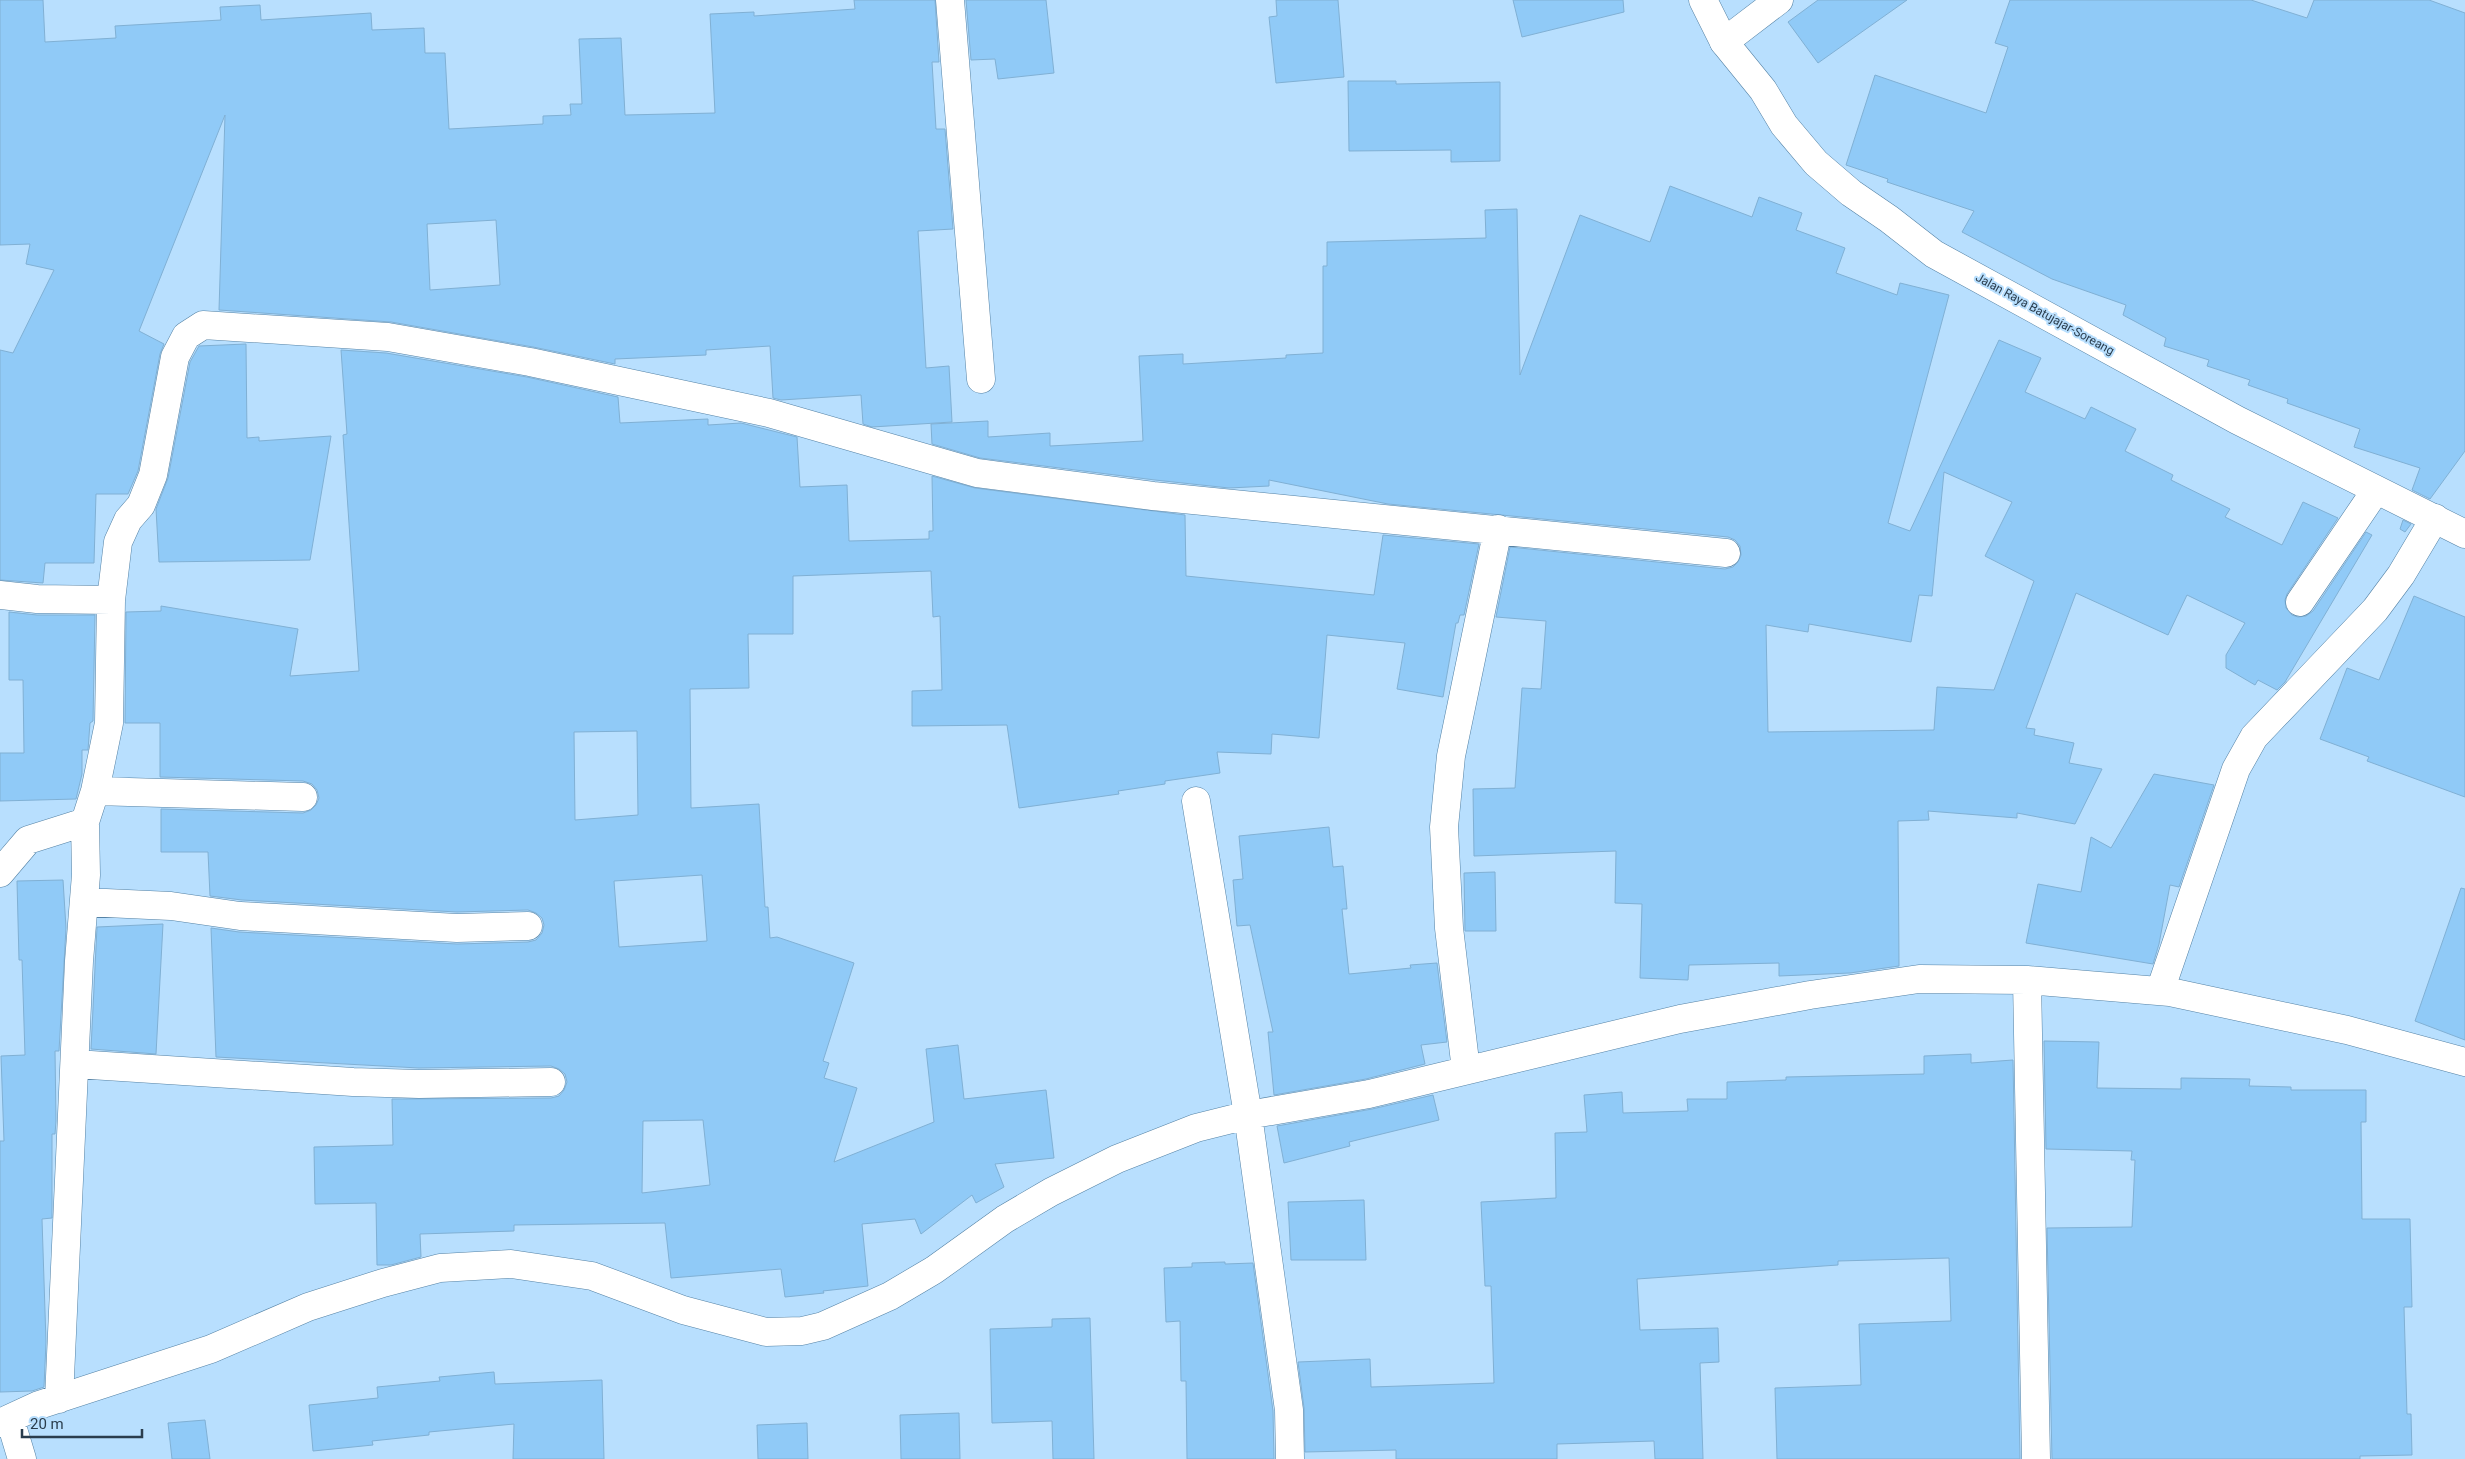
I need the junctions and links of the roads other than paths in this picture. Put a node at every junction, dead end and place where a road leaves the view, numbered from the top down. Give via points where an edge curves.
1 (950, 0) edge
2 (1702, 0) edge
3 (1778, 0) edge
4 (1724, 42) junction
5 (981, 380) dead end
6 (2376, 490) junction
7 (2435, 518) junction
8 (1498, 528) junction
9 (2465, 534) edge
10 (1726, 553) dead end
11 (0, 595) edge
12 (111, 600) junction
13 (2300, 602) dead end
14 (95, 791) junction
15 (303, 797) dead end
16 (1196, 801) dead end
17 (85, 822) junction
18 (0, 873) edge
19 (84, 902) junction
20 (528, 926) dead end
21 (2027, 980) junction
22 (2160, 991) junction
23 (2465, 1062) edge
24 (75, 1064) junction
25 (1466, 1070) junction
26 (550, 1082) dead end
27 (1248, 1115) junction
28 (59, 1399) junction
29 (5, 1421) edge
30 (22, 1459) edge
31 (1290, 1459) edge
32 (2036, 1459) edge

1 - 5 main road
2 - 4 main road, Jalan Raya Batujajar-Soreang
3 - 4 main road
4 - 6 main road, Jalan Raya Batujajar-Soreang via 1816,163 1934,254 2237,420
6 - 7 main road, Jalan Raya Batujajar-Soreang
6 - 13 main road
7 - 9 main road, Jalan Raya Batujajar-Soreang
7 - 22 main road via 2401,575 2374,610 2254,737 2236,769
8 - 10 main road
8 - 12 main road via 1152,496 976,473 769,413 530,362 388,337 203,325 186,336 175,357 153,475 141,505 128,520 118,542
8 - 25 main road via 1451,756 1444,827 1449,928
11 - 12 main road
12 - 14 main road via 109,723
14 - 15 main road
14 - 17 main road
16 - 27 main road
17 - 18 main road via 28,840
17 - 19 main road
19 - 20 main road via 171,906 240,916 457,928
19 - 24 main road
21 - 22 main road
21 - 25 main road via 1919,979 1810,995 1680,1019
21 - 32 main road
22 - 23 main road via 2347,1030
24 - 26 main road via 362,1082
24 - 28 main road
25 - 27 main road via 1369,1094
27 - 28 main road via 1196,1128 1117,1159 1005,1219 934,1270 890,1296 822,1326 802,1331 766,1332 683,1310 592,1276 511,1264 440,1268 308,1307 211,1348
27 - 31 main road via 1289,1410
28 - 29 main road
29 - 30 main road

